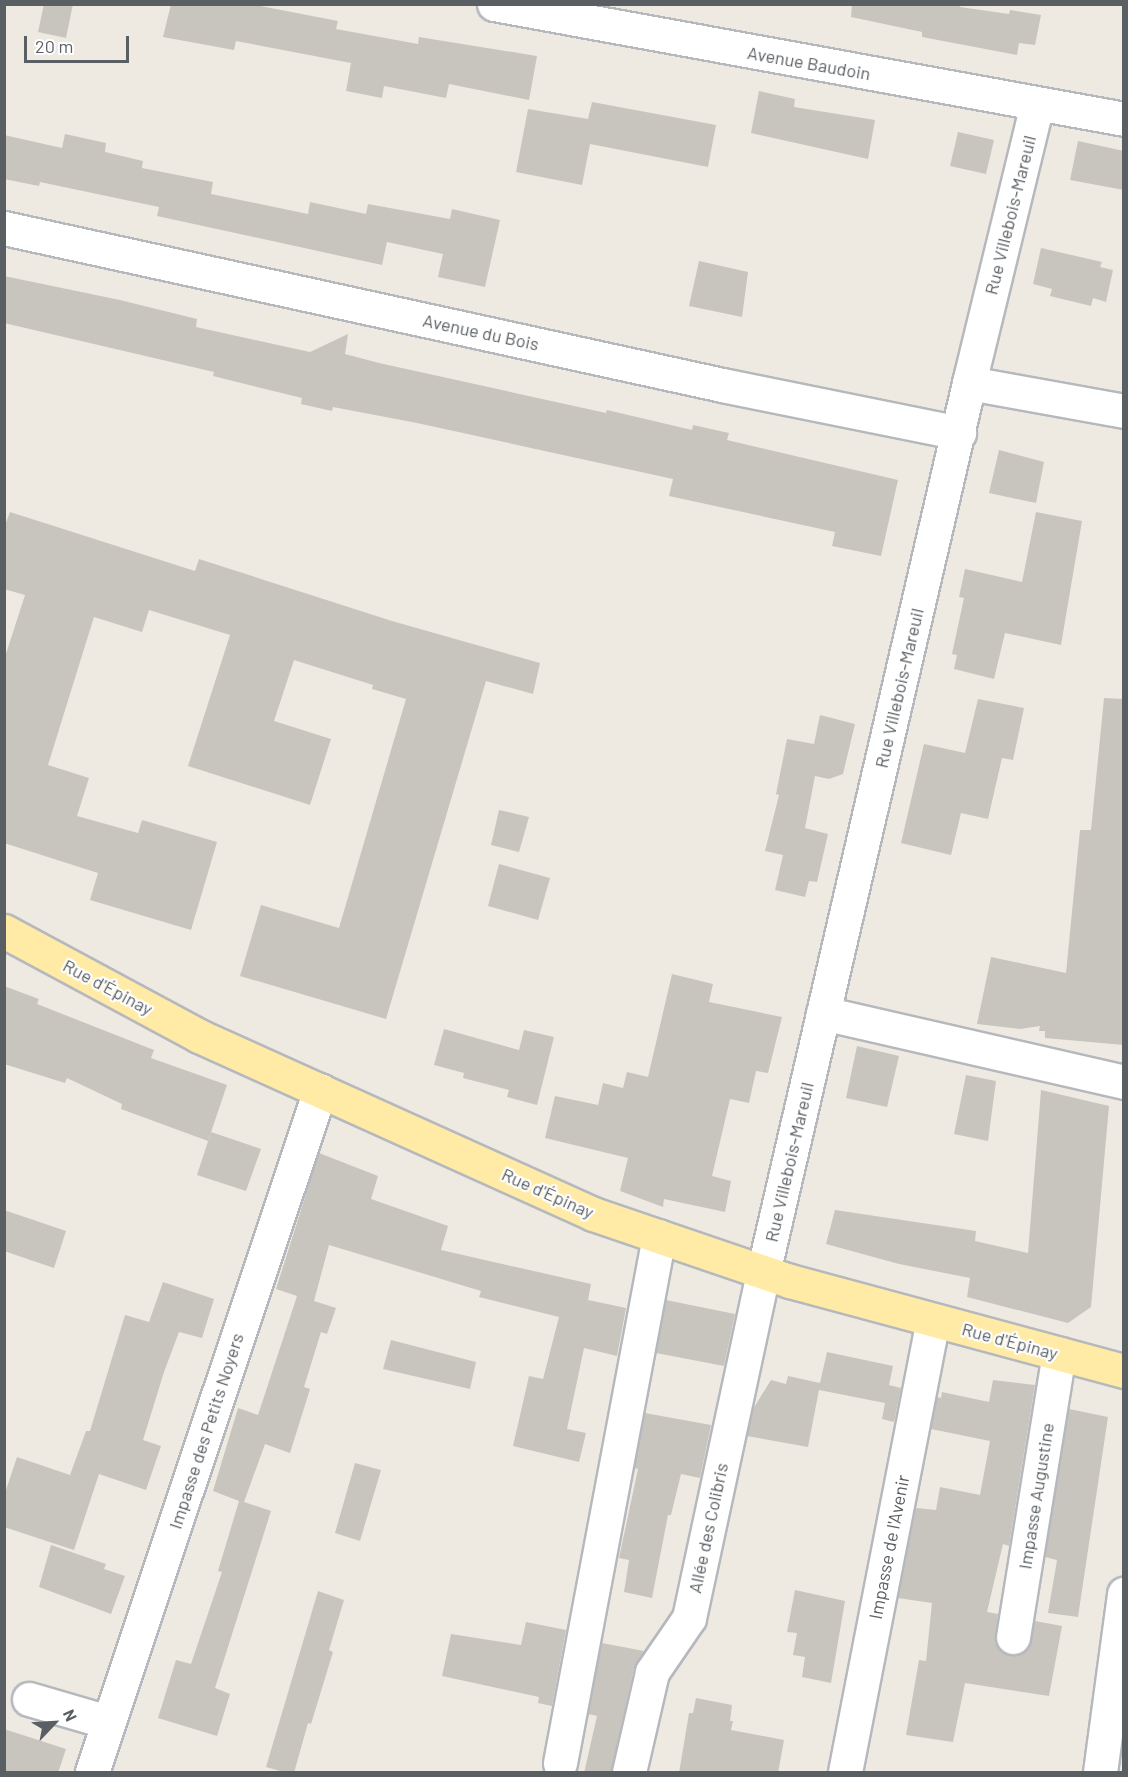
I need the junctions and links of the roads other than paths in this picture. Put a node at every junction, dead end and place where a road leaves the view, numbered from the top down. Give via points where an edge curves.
1 (494, 4) edge
2 (1037, 105) junction
3 (1124, 119) edge
4 (4, 228) edge
5 (969, 383) junction
6 (1124, 411) edge
7 (959, 433) junction
8 (4, 931) edge
9 (823, 1013) junction
10 (1124, 1082) edge
11 (320, 1090) junction
12 (659, 1236) junction
13 (763, 1273) junction
14 (933, 1322) junction
15 (1059, 1354) junction
16 (1124, 1371) edge
17 (1124, 1594) edge
18 (1013, 1637) dead end
19 (29, 1699) dead end
20 (108, 1722) junction
21 (560, 1763) dead end
22 (92, 1773) edge
23 (629, 1773) edge
24 (845, 1773) edge
25 (1100, 1773) edge

1 - 2 street, Avenue Baudoin
2 - 3 street, Avenue Baudoin
2 - 5 street, Rue Villebois-Mareuil
4 - 7 street, Avenue du Bois
5 - 6 street
5 - 7 street, Rue Villebois-Mareuil
7 - 9 street, Rue Villebois-Mareuil
8 - 11 main road, Rue d'Épinay via 199,1036
9 - 10 street
9 - 13 street, Rue Villebois-Mareuil
11 - 12 main road, Rue d'Épinay via 592,1214
11 - 20 street, Impasse des Petits Noyers
12 - 13 main road, Rue d'Épinay
12 - 21 street
13 - 14 main road, Rue d'Épinay
13 - 23 street, Allée des Colibris via 688,1618 652,1672
14 - 15 main road, Rue d'Épinay
14 - 24 street, Impasse de l'Avenir
15 - 16 main road, Rue d'Épinay
15 - 18 street, Impasse Augustine
17 - 25 street
19 - 20 street
20 - 22 street, Impasse des Petits Noyers

